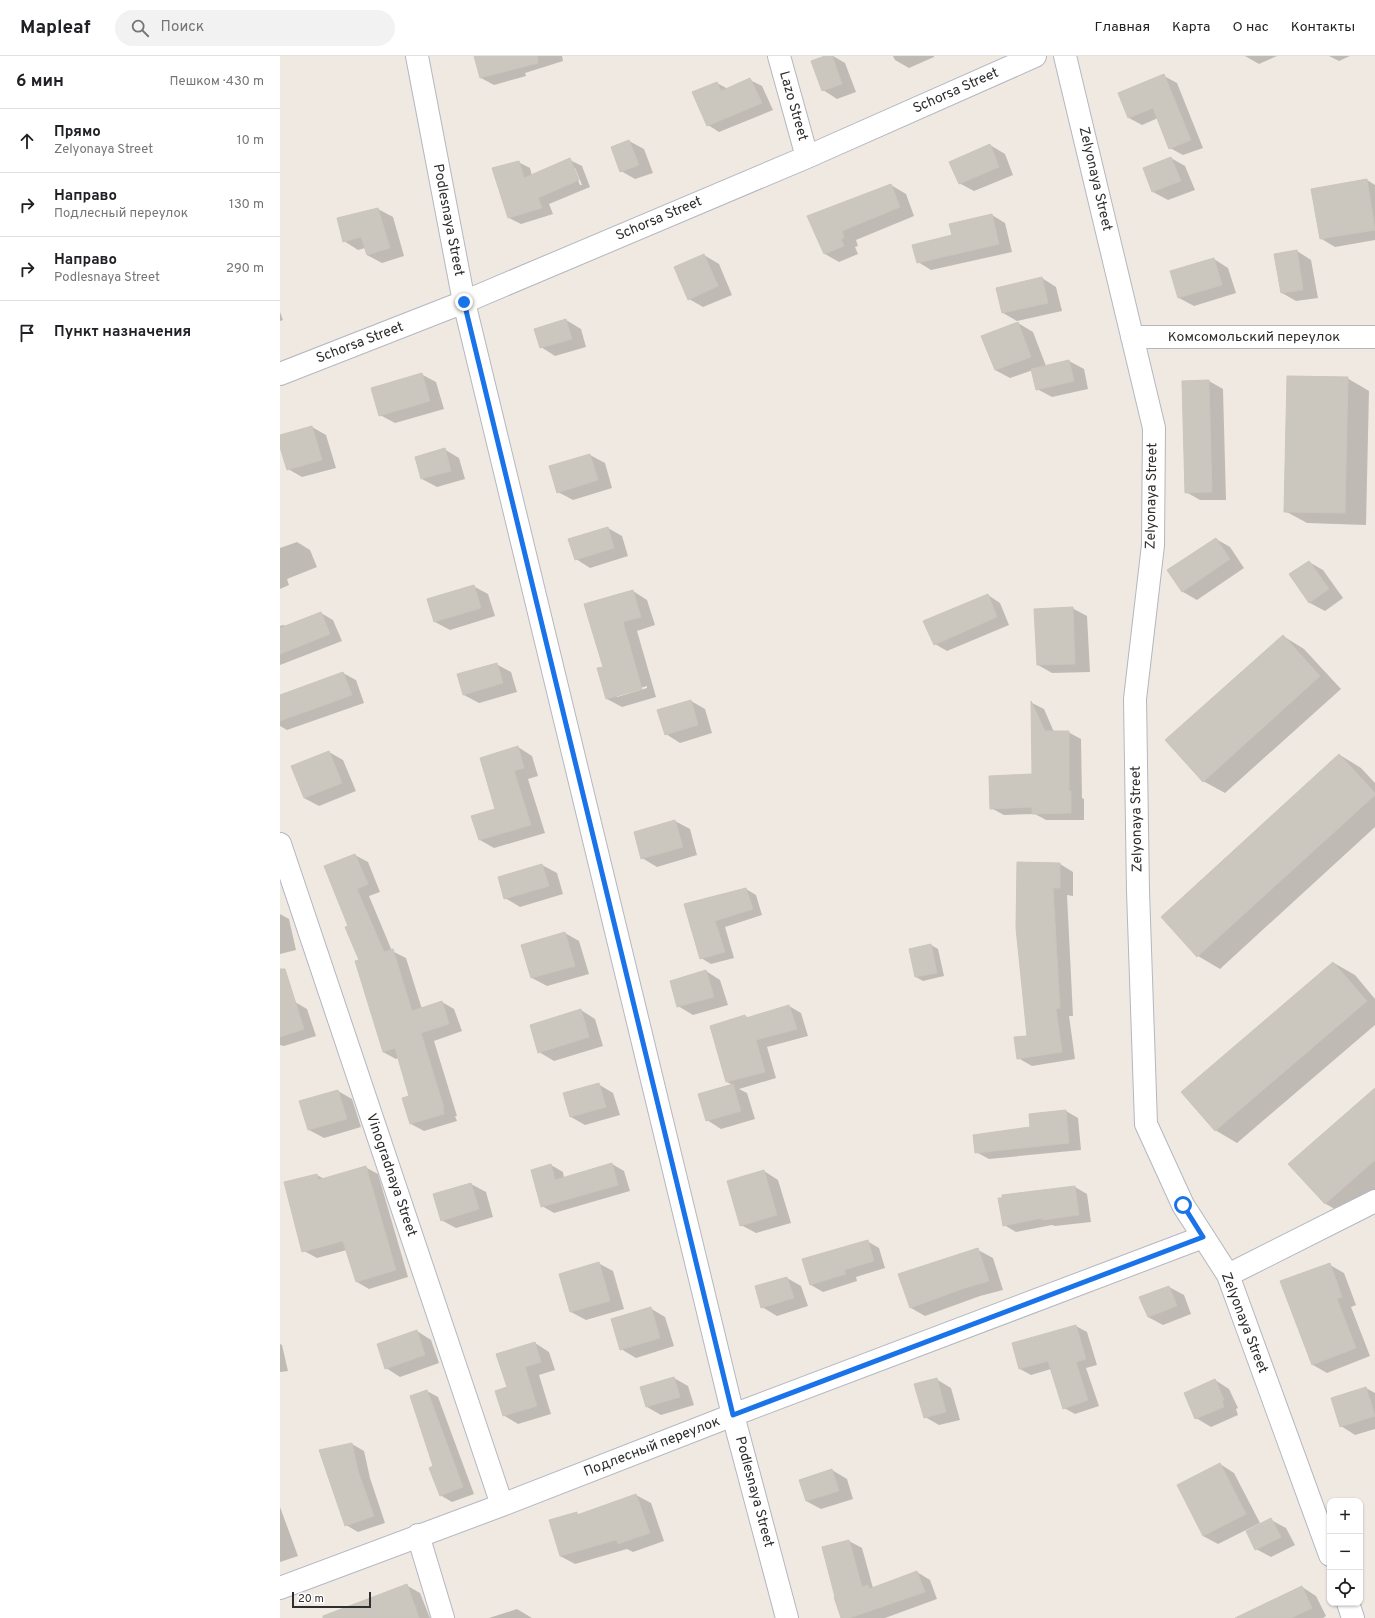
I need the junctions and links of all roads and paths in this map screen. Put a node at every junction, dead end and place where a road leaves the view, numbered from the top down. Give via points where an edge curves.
1 (417, 56) edge
2 (779, 56) edge
3 (1035, 56) edge
4 (1066, 56) edge
5 (807, 157) junction
6 (464, 302) junction
7 (1132, 336) junction
8 (1375, 337) edge
9 (280, 374) edge
10 (280, 844) edge
11 (1375, 1201) edge
12 (1203, 1237) junction
13 (1228, 1275) junction
14 (733, 1415) junction
15 (502, 1505) junction
16 (418, 1535) junction
17 (1327, 1546) edge
18 (280, 1588) edge
19 (1349, 1606) edge
20 (443, 1618) edge
21 (787, 1618) edge
22 (1353, 1618) edge

1 - 6 street, Podlesnaya Street
2 - 5 street, Lazo Street
3 - 5 street, Schorsa Street
4 - 7 street, Zelyonaya Street
5 - 6 street, Schorsa Street
6 - 9 street, Schorsa Street
6 - 14 street, Podlesnaya Street
7 - 8 street, Комсомольский переулок
7 - 12 street, Zelyonaya Street via 1154,428 1153,545 1135,699 1146,1124 1183,1205
10 - 15 street, Vinogradnaya Street
11 - 13 street
12 - 13 street, Zelyonaya Street
12 - 14 street, Подлесный переулок
13 - 17 street, Zelyonaya Street
14 - 15 street, Подлесный переулок
14 - 21 street, Podlesnaya Street
15 - 16 street, Подлесный переулок
16 - 18 street, Подлесный переулок
16 - 20 street
19 - 22 street

